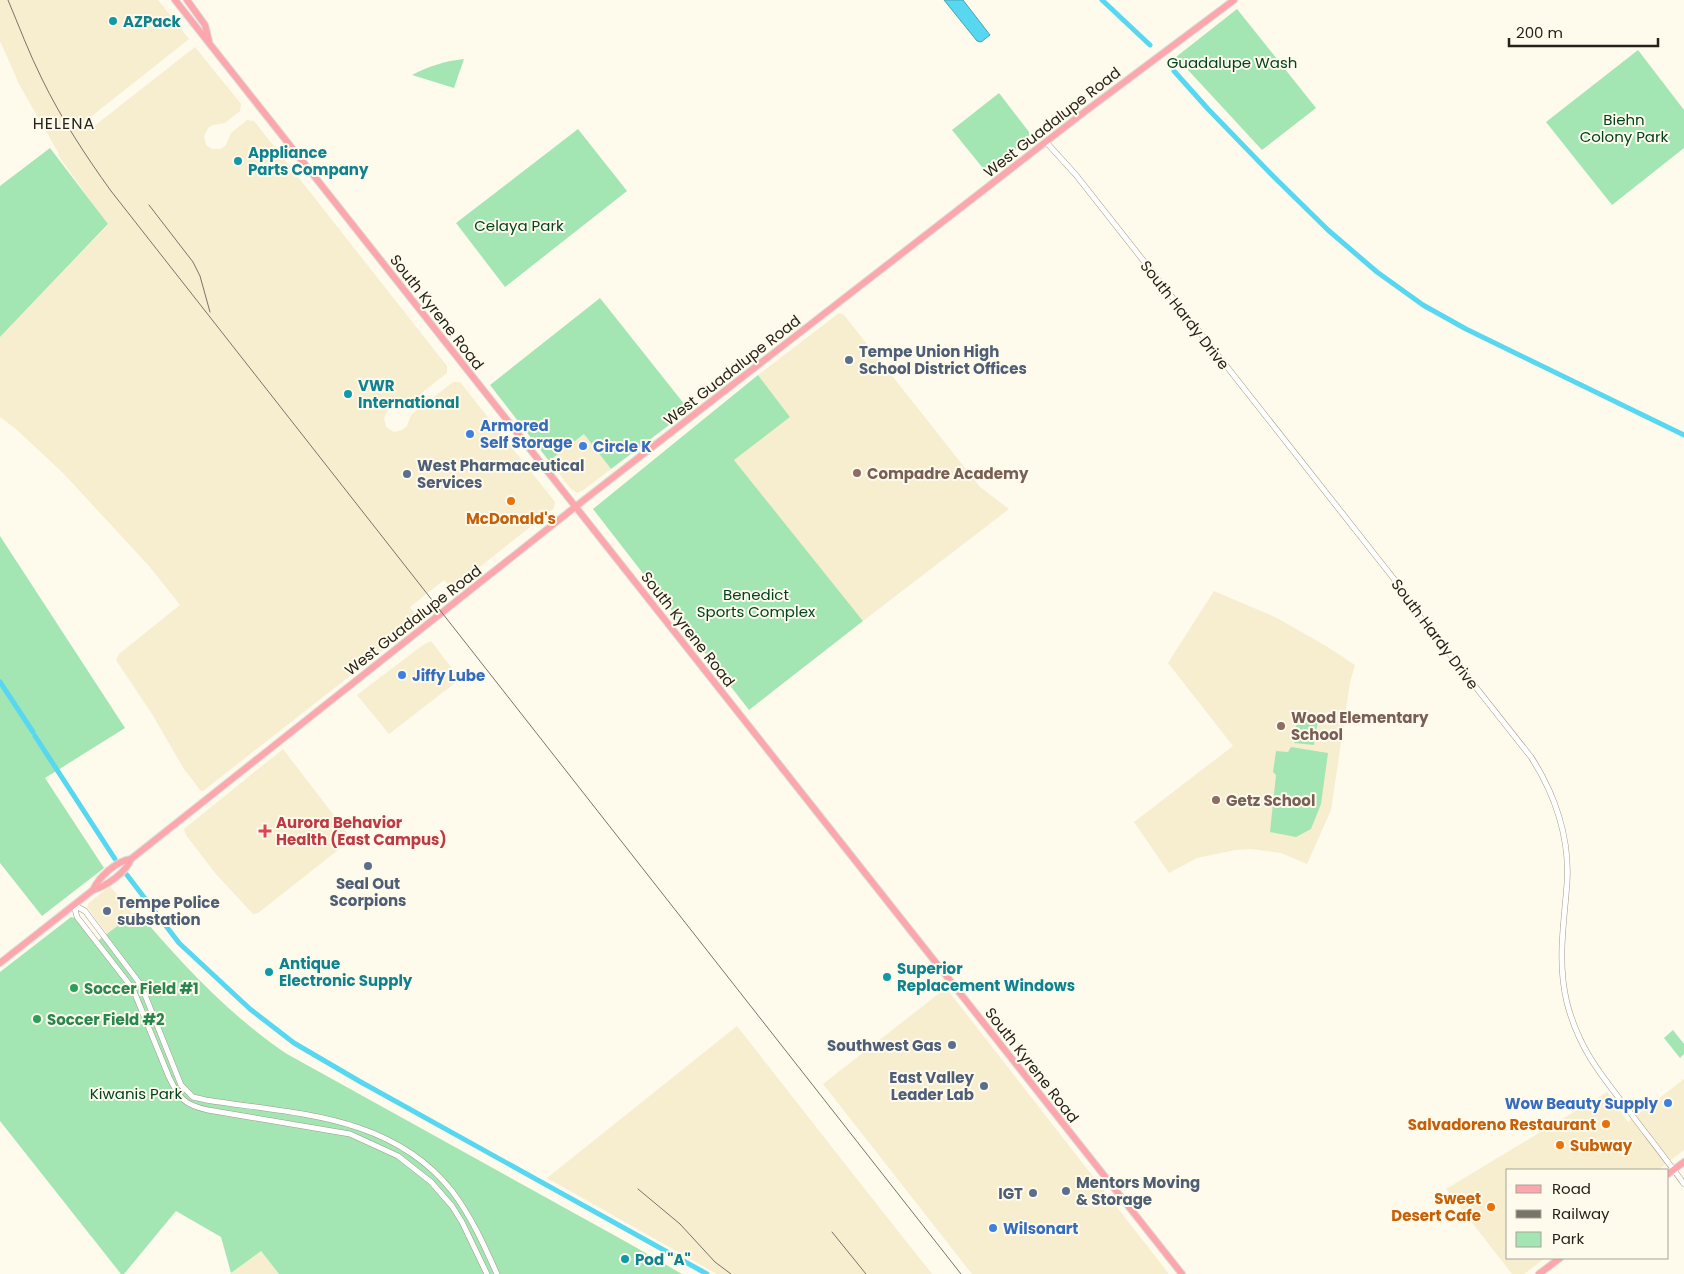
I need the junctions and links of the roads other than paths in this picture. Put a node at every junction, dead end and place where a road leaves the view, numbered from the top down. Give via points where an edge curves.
1 (175, 0) edge
2 (187, 0) edge
3 (1234, 0) edge
4 (210, 45) junction
5 (1046, 142) junction
6 (575, 507) junction
7 (129, 863) junction
8 (94, 890) junction
9 (74, 905) junction
10 (100, 931) junction
11 (93, 937) junction
12 (0, 964) edge
13 (133, 972) junction
14 (125, 978) junction
15 (172, 1060) junction
16 (163, 1063) junction
17 (294, 1113) junction
18 (292, 1123) junction
19 (1684, 1162) edge
20 (1669, 1169) edge
21 (1671, 1172) edge
22 (1684, 1184) edge
23 (1559, 1259) edge
24 (487, 1274) edge
25 (497, 1274) edge
26 (1182, 1274) edge
27 (1539, 1274) edge

1 - 4 main road, South Kyrene Road
2 - 4 main road via 205,24
3 - 5 main road, West Guadalupe Road
4 - 6 main road, South Kyrene Road
5 - 6 main road, West Guadalupe Road
5 - 20 street, South Hardy Drive via 1394,579 1543,777 1559,816 1567,862 1561,951 1571,1016 1594,1066
6 - 7 main road, West Guadalupe Road
6 - 26 main road, South Kyrene Road
7 - 8 main road, West Guadalupe Road via 102,887
7 - 8 main road via 123,860 97,881
8 - 9 main road
9 - 10 street via 85,911
9 - 11 street via 77,917
9 - 12 main road
10 - 11 street
10 - 13 street
11 - 14 street
13 - 14 street
13 - 15 street
14 - 16 street
15 - 16 street
15 - 17 street via 181,1085 193,1097
16 - 18 street via 175,1090 188,1104
17 - 18 street
17 - 25 street via 354,1125 379,1134 418,1158 442,1180 465,1210
18 - 24 street via 350,1134 405,1160 452,1206
19 - 21 main road
21 - 22 street, South Hardy Drive
23 - 27 main road

